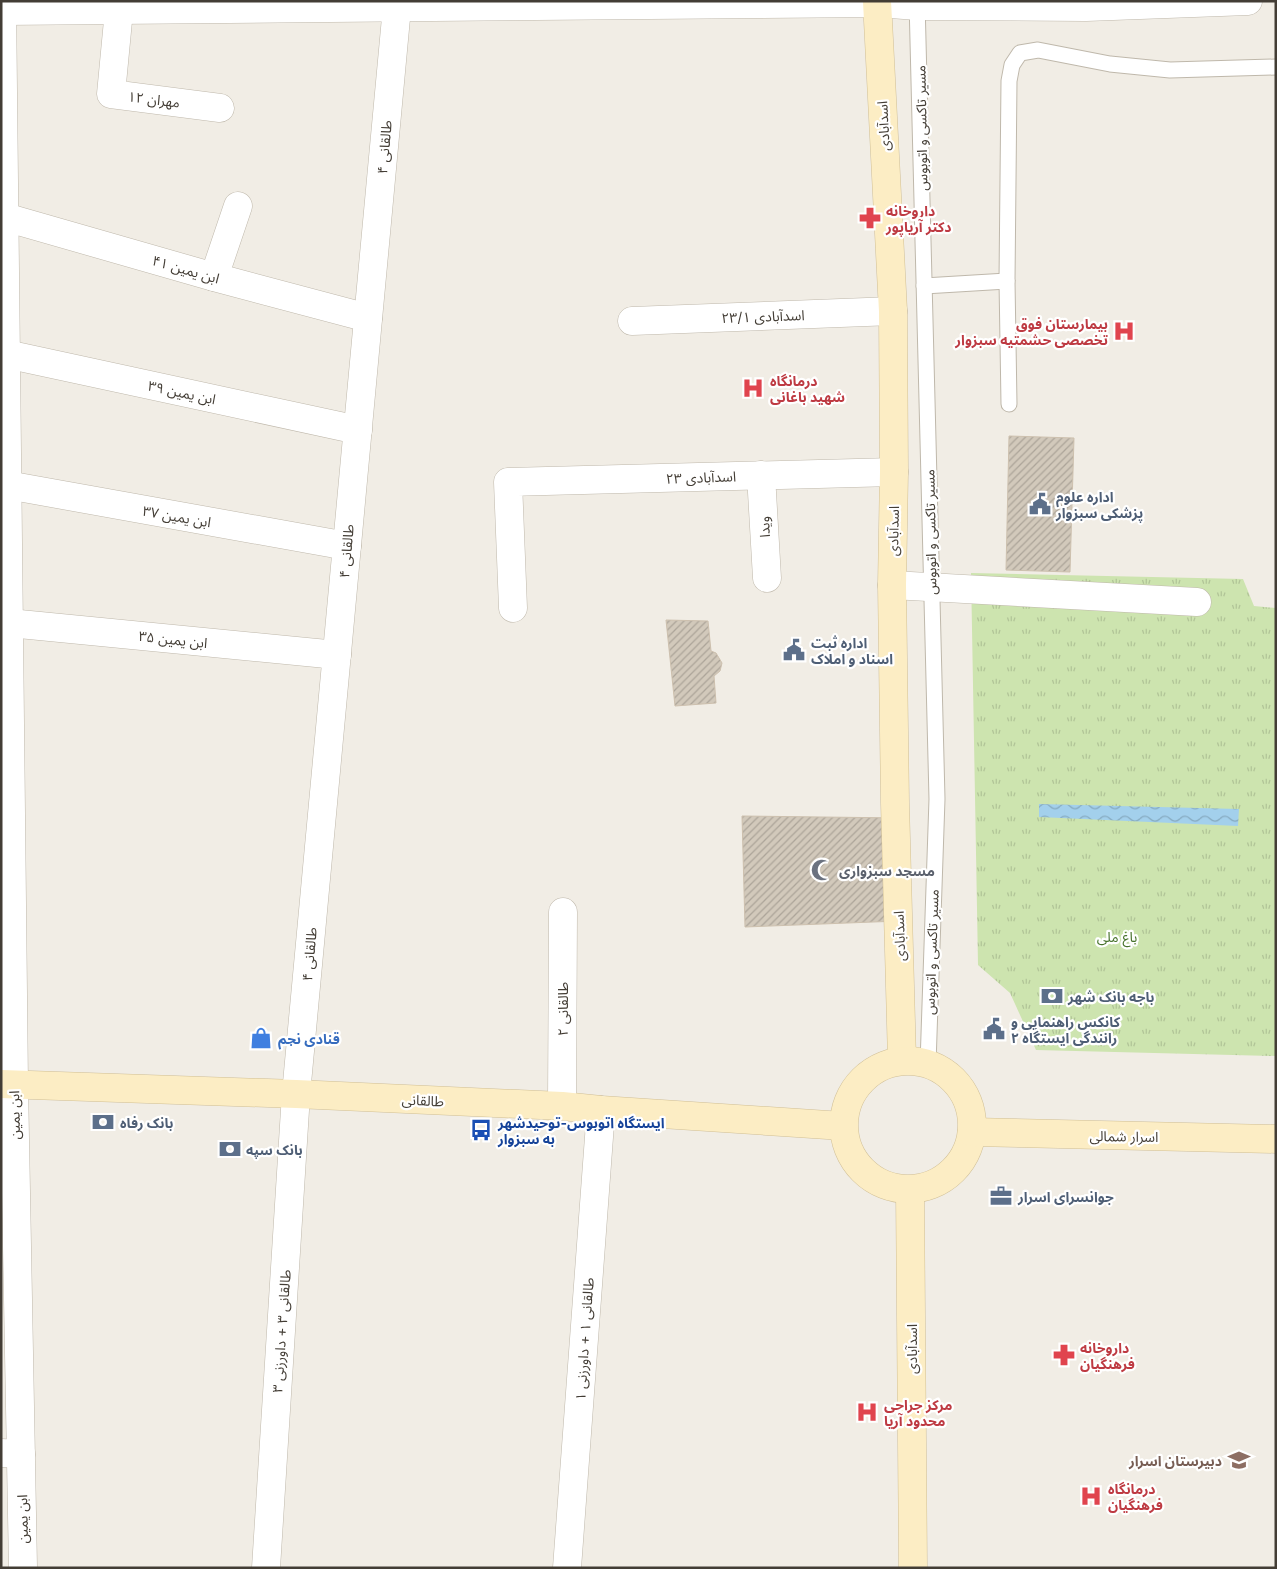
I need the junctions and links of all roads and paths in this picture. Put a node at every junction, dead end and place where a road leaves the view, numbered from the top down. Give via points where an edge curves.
1 (1248, 1) edge
2 (876, 2) edge
3 (918, 4) edge
4 (1086, 4) edge
5 (341, 5) edge
6 (397, 7) junction
7 (2, 8) edge
8 (119, 10) junction
9 (1276, 67) edge
10 (220, 108) dead end
11 (238, 206) dead end
12 (3, 217) edge
13 (3, 273) edge
14 (214, 277) junction
15 (1007, 281) junction
16 (924, 286) junction
17 (893, 311) junction
18 (368, 318) junction
19 (632, 321) dead end
20 (4, 370) edge
21 (1009, 404) dead end
22 (358, 430) junction
23 (894, 472) junction
24 (762, 475) junction
25 (7, 485) junction
26 (347, 546) junction
27 (767, 578) dead end
28 (892, 585) junction
29 (932, 586) junction
30 (1197, 602) dead end
31 (513, 608) dead end
32 (9, 622) junction
33 (337, 655) junction
34 (5, 669) edge
35 (563, 912) dead end
36 (915, 1062) junction
37 (8, 1085) edge
38 (296, 1094) junction
39 (562, 1106) junction
40 (601, 1110) junction
41 (843, 1126) junction
42 (972, 1132) junction
43 (1276, 1139) edge
44 (910, 1190) junction
45 (11, 1453) edge
46 (23, 1568) edge
47 (266, 1568) edge
48 (567, 1568) edge
49 (913, 1568) edge

1 - 4 street
2 - 3 street
2 - 6 street
2 - 17 main road, اسدآبادی
3 - 4 street
3 - 16 lane, مسیر تاکسی و اتوبوس
5 - 6 street
5 - 8 street
6 - 18 street, طالقانی ۴
7 - 8 street
7 - 12 street, ابن یمین
8 - 10 street, مهران ۱۲ via 111,94
9 - 15 lane via 1170,70 1110,64 1038,50 1020,53 1012,65 1009,81
11 - 14 street
12 - 13 street, ابن یمین
12 - 14 street, ابن یمین ۴۱
13 - 20 street, ابن یمین
14 - 18 street, ابن یمین ۴۱
15 - 16 lane
15 - 21 lane
16 - 29 lane, مسیر تاکسی و اتوبوس
17 - 19 street, اسدآبادی ۲۳/۱
17 - 23 main road, اسدآبادی
18 - 22 street, طالقانی ۴
20 - 22 street, ابن یمین ۳۹
20 - 25 street, ابن یمین
22 - 26 street, طالقانی ۴
23 - 24 street, اسدآبادی ۲۳
23 - 28 main road, اسدآبادی
24 - 27 street, ویدا
24 - 31 street, اسدآبادی ۲۳ via 508,482
25 - 26 street, ابن یمین ۳۷
25 - 32 street, ابن یمین
26 - 33 street, طالقانی ۴
28 - 29 street
28 - 36 main road, اسدآبادی via 896,803
29 - 30 street
29 - 36 lane, مسیر تاکسی و اتوبوس via 937,799
32 - 33 street, ابن یمین ۳۵
32 - 34 street, ابن یمین
33 - 38 street, طالقانی ۴
34 - 37 street, ابن یمین
35 - 39 street, طالقانی ۲
36 - 41 main road via 879,1067 860,1081 847,1102
36 - 42 main road via 947,1073 961,1089 970,1109
37 - 38 main road, طالقانی
37 - 45 street, ابن یمین
38 - 39 main road, طالقانی
38 - 47 street, طالقانی ۳ + داورزنی ۳
39 - 40 main road, طالقانی
40 - 41 main road, طالقانی
40 - 48 street, طالقانی ۱ + داورزنی ۱
41 - 44 main road via 849,1151 864,1172 885,1185
42 - 43 main road, اسرار شمالی
42 - 44 main road via 965,1154 951,1173 932,1185
44 - 49 main road, اسدآبادی
45 - 46 street, ابن یمین

